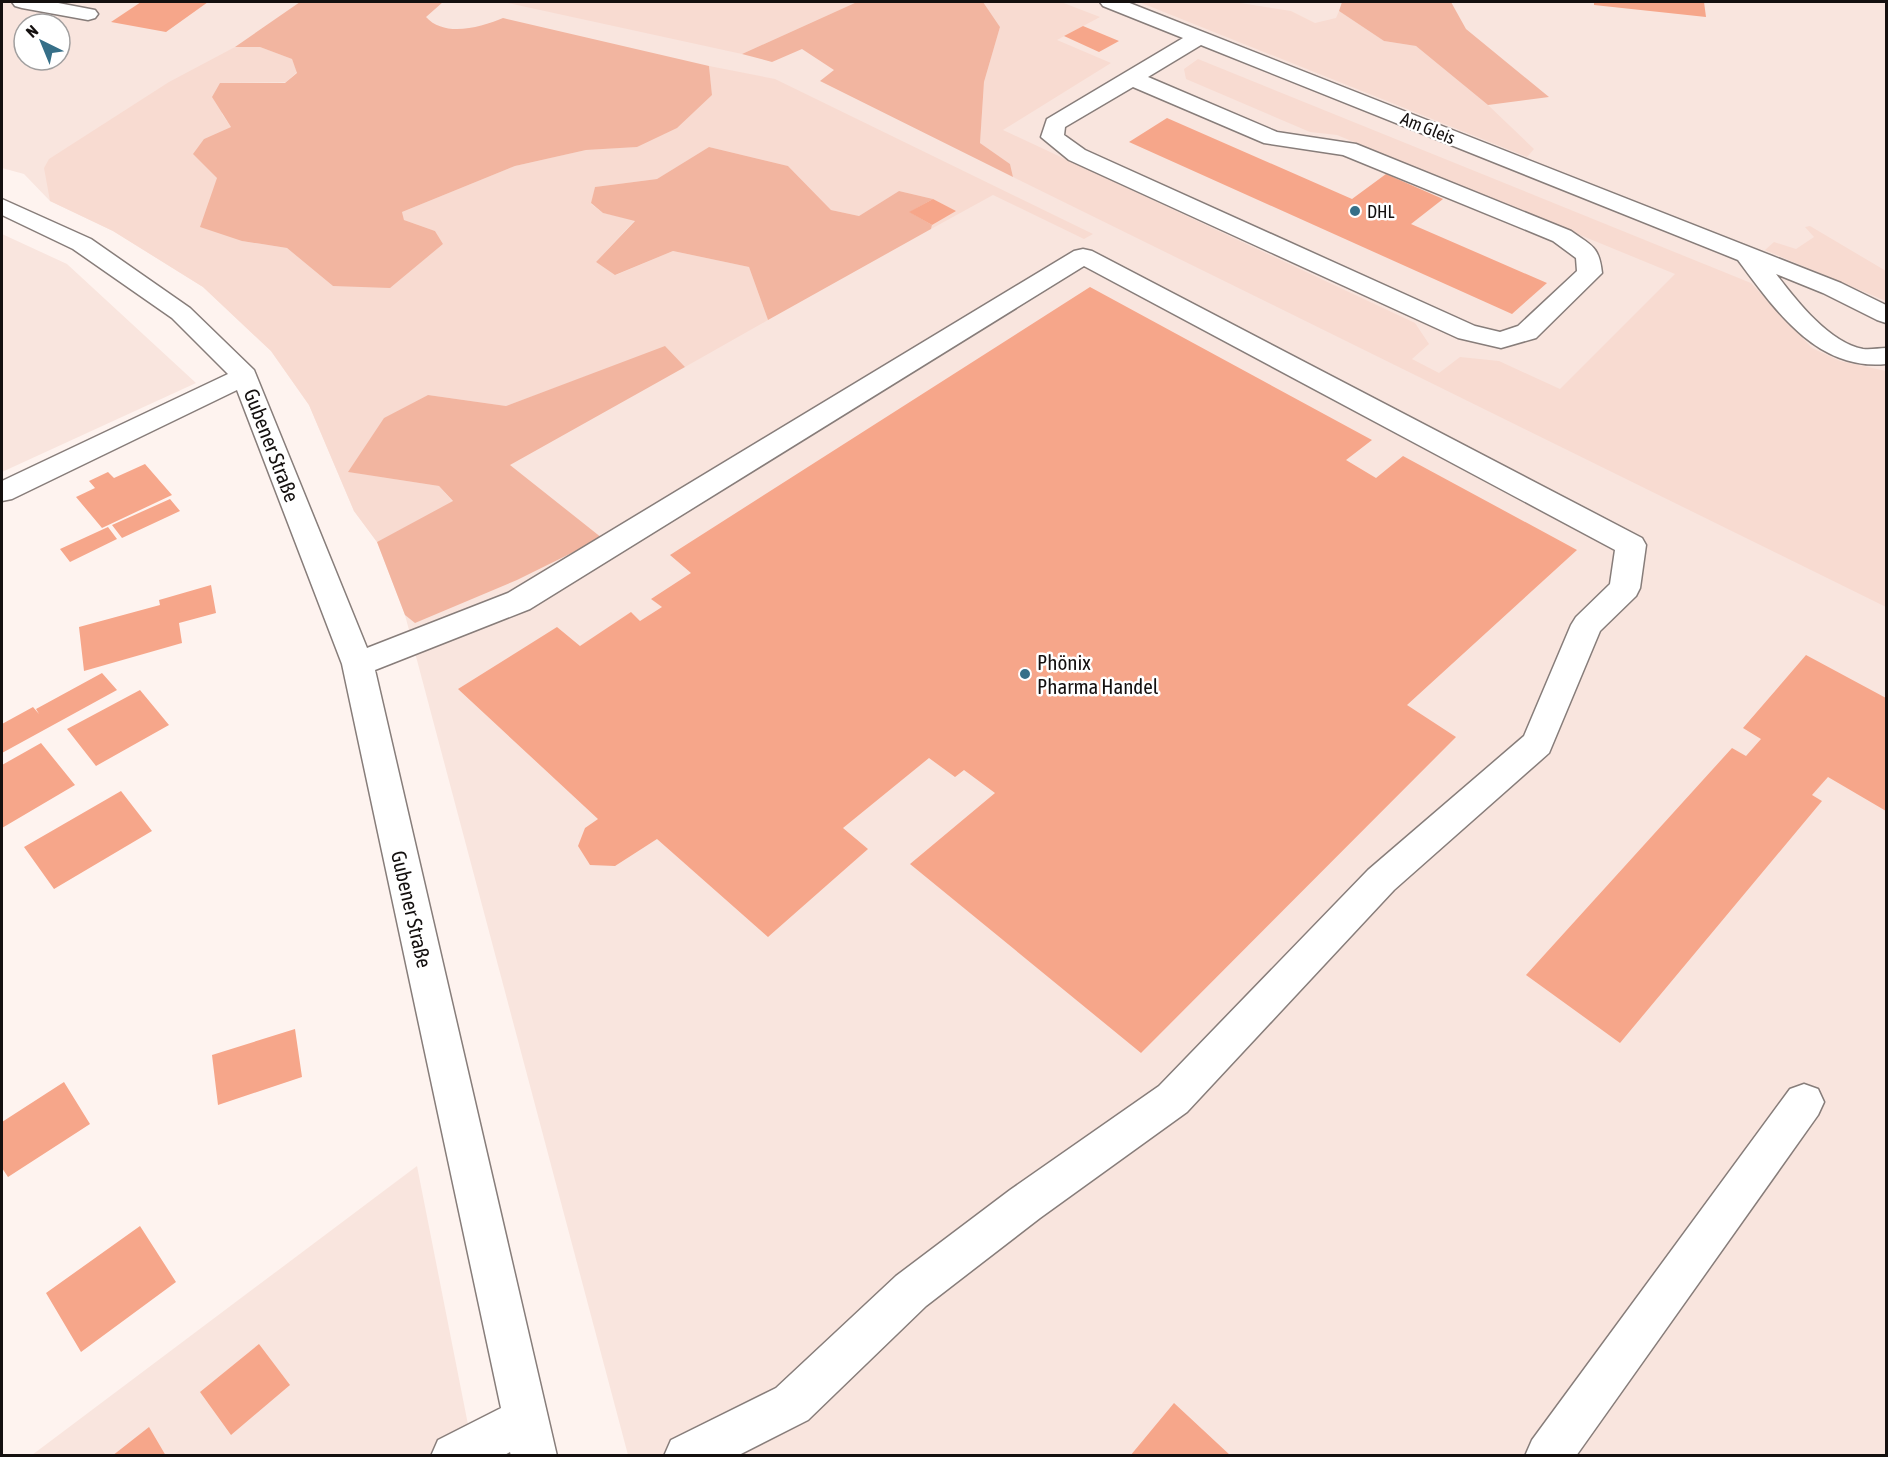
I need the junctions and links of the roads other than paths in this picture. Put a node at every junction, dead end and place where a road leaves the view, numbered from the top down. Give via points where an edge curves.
1 (22, 2) edge
2 (1110, 2) edge
3 (88, 14) dead end
4 (1200, 37) junction
5 (1131, 78) junction
6 (2, 206) edge
7 (1746, 254) junction
8 (1887, 315) edge
9 (1887, 356) edge
10 (245, 376) junction
11 (2, 492) edge
12 (358, 664) junction
13 (1804, 1102) dead end
14 (530, 1438) edge
15 (454, 1455) edge
16 (687, 1455) edge
17 (1548, 1455) edge

1 - 3 street
2 - 4 street, Am Gleis
4 - 5 street
4 - 7 street, Am Gleis
5 - 5 street via 1055,124 1052,138 1077,155 1467,332 1501,340 1527,332 1590,273 1588,255 1562,236 1348,149 1272,138
6 - 10 street, Gubener Straße via 82,244 181,313
7 - 8 street, Am Gleis
7 - 9 street, Am Gleis via 1809,328 1830,345 1856,356
10 - 11 street, Gubener Straße
10 - 12 street, Gubener Straße
12 - 14 street, Gubener Straße
12 - 16 street via 519,601 1083,256 1631,545 1625,588 1587,625 1537,744 1381,880 1173,1100 910,1291 792,1404
13 - 17 street
14 - 15 street

